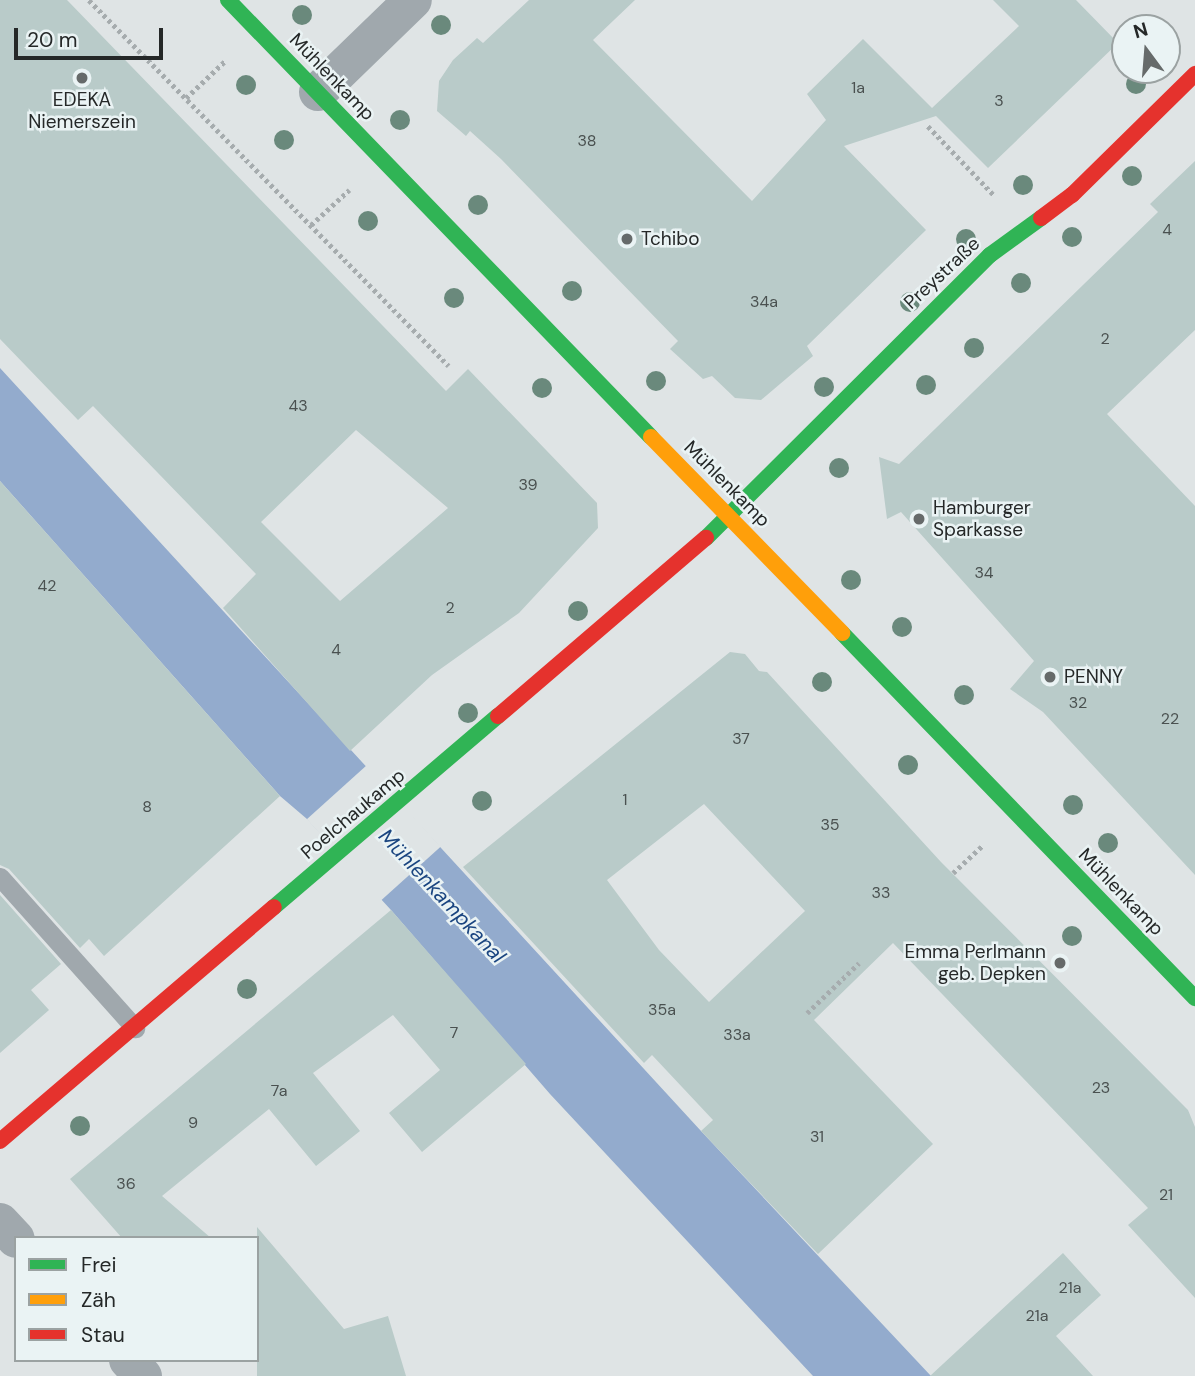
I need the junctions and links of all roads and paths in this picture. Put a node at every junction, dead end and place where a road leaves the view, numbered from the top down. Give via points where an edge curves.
1 (89, 0) edge
2 (228, 0) edge
3 (413, 0) edge
4 (216, 69) dead end
5 (1195, 74) edge
6 (318, 92) junction
7 (186, 99) junction
8 (928, 126) dead end
9 (342, 197) dead end
10 (311, 225) junction
11 (1026, 229) junction
12 (449, 366) dead end
13 (731, 517) junction
14 (0, 877) edge
15 (859, 963) dead end
16 (1195, 998) edge
17 (807, 1013) dead end
18 (135, 1028) junction
19 (0, 1141) edge
20 (0, 1222) edge
21 (14, 1237) edge
22 (130, 1362) edge
23 (143, 1376) edge

1 - 7 path
2 - 6 street, Mühlenkamp
3 - 6 street
4 - 7 path
5 - 11 street, Preystraße via 1072,195
6 - 13 street, Mühlenkamp
7 - 10 path
8 - 11 path
9 - 10 path
10 - 12 path
11 - 13 street, Preystraße via 990,255 855,385 807,442
13 - 16 street, Mühlenkamp
13 - 18 street, Poelchaukamp
14 - 18 lane
15 - 17 path
18 - 19 street, Poelchaukamp
20 - 21 street
22 - 23 street

